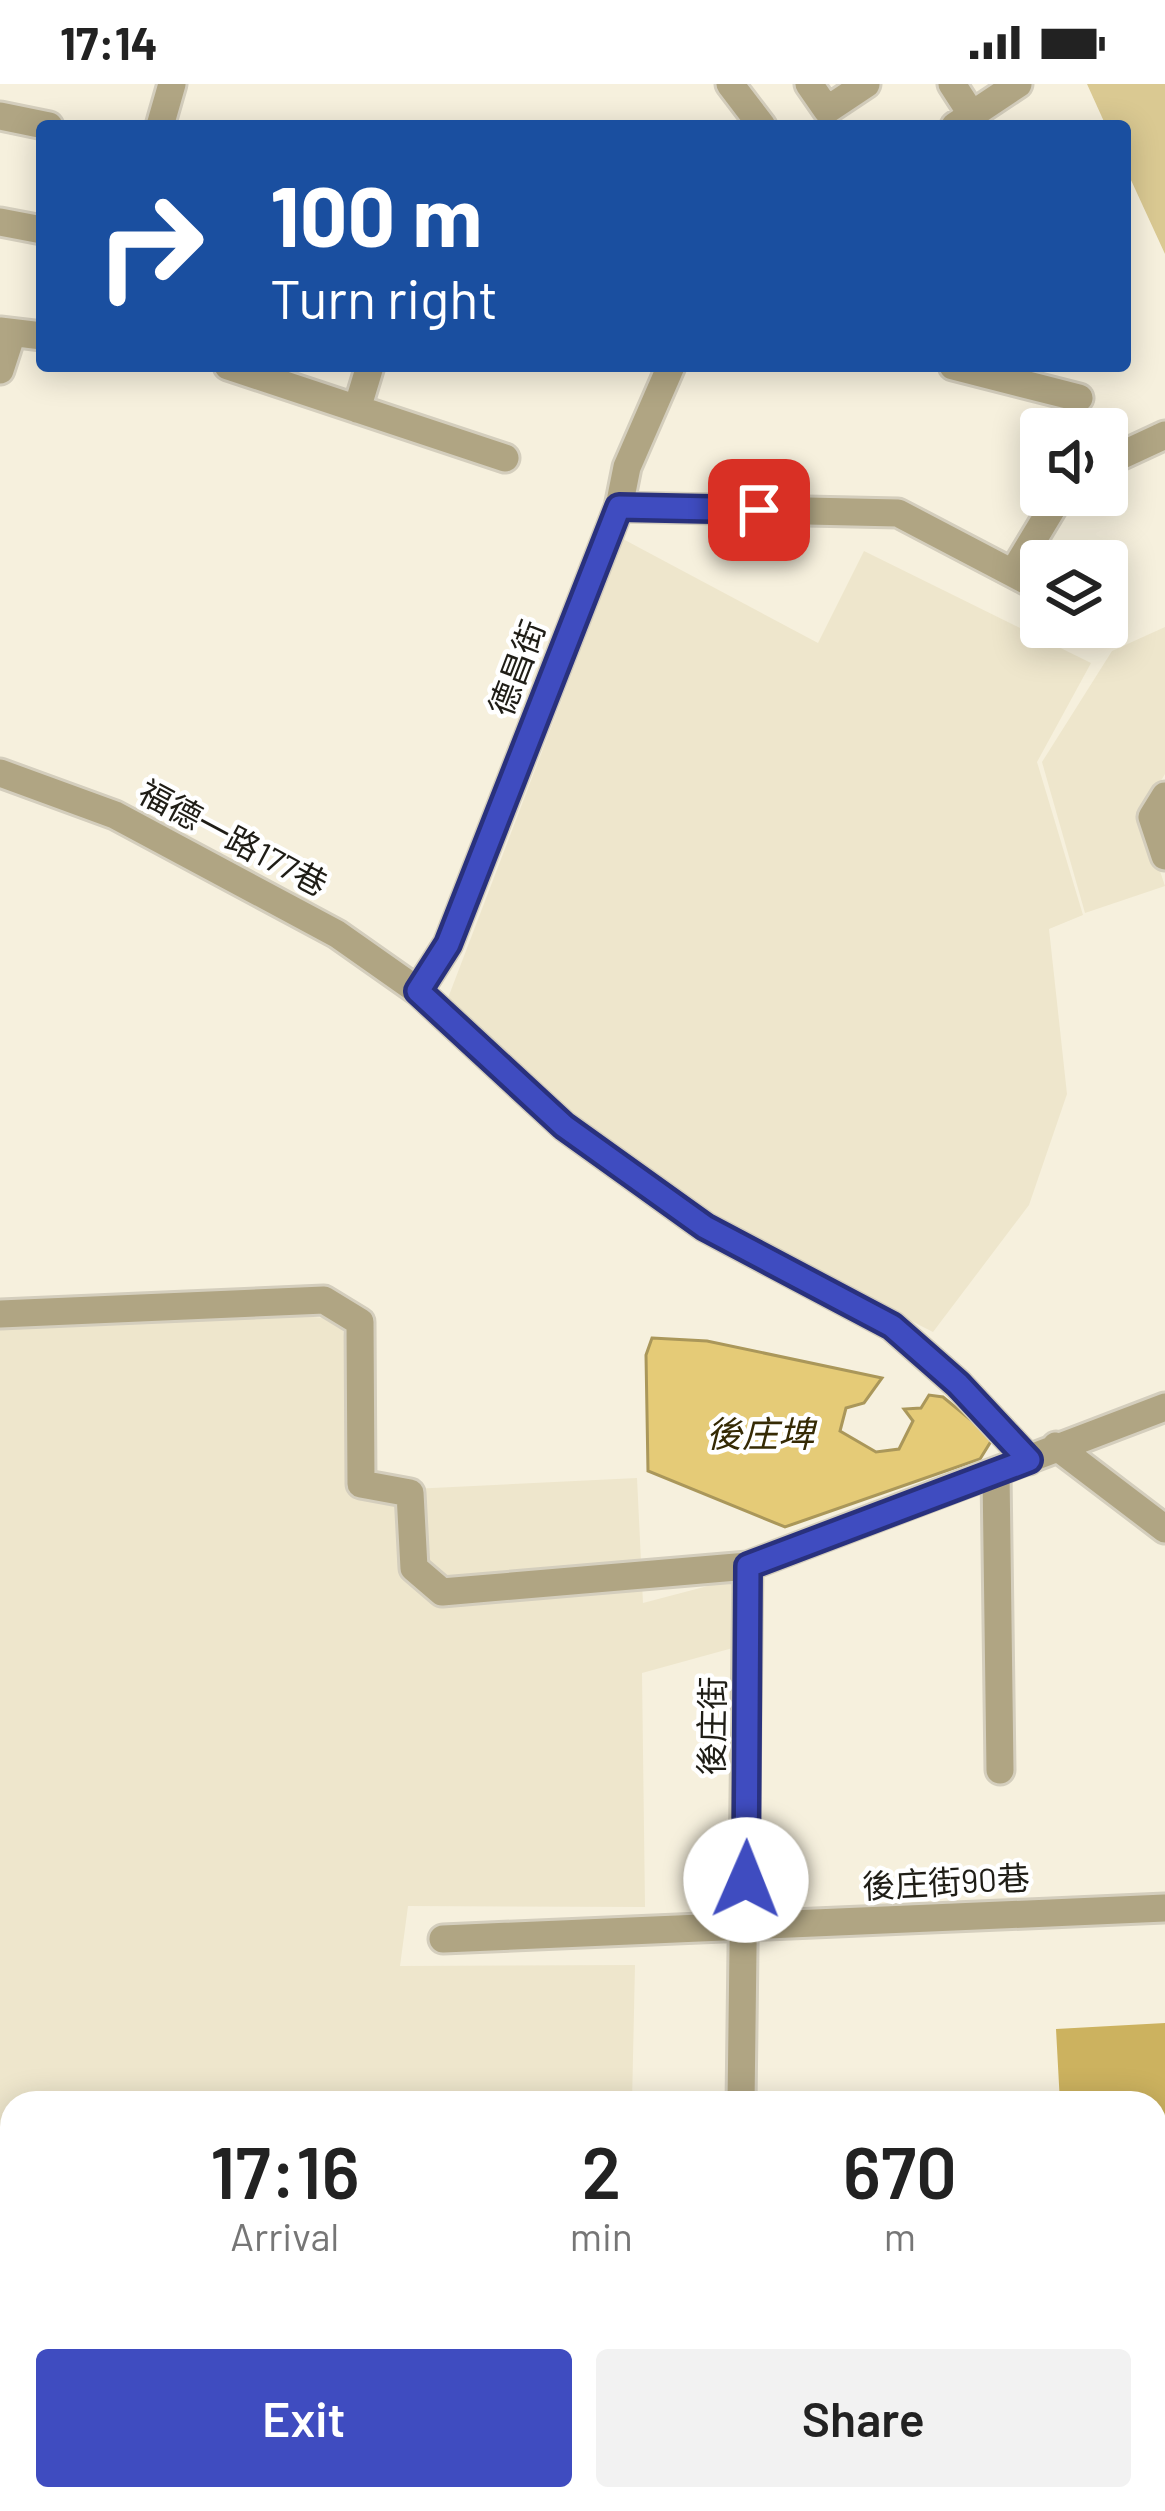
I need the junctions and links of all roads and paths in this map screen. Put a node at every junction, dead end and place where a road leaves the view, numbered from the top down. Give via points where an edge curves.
1 (172, 84) edge
2 (730, 84) edge
3 (809, 84) edge
4 (866, 84) edge
5 (952, 84) edge
6 (1018, 84) edge
7 (0, 116) edge
8 (162, 120) edge
9 (757, 120) edge
10 (963, 120) edge
11 (36, 123) edge
12 (0, 222) edge
13 (36, 229) edge
14 (6, 332) edge
15 (36, 335) edge
16 (0, 370) edge
17 (246, 372) edge
18 (368, 372) edge
19 (668, 372) edge
20 (977, 372) edge
21 (1079, 398) dead end
22 (357, 409) junction
23 (1165, 435) edge
24 (1128, 452) edge
25 (505, 458) dead end
26 (619, 507) junction
27 (1047, 516) edge
28 (1012, 573) junction
29 (1020, 577) edge
30 (0, 773) edge
31 (1165, 796) edge
32 (1165, 856) edge
33 (418, 991) junction
34 (0, 1314) edge
35 (1165, 1406) edge
36 (1056, 1446) junction
37 (1029, 1460) junction
38 (996, 1474) junction
39 (1165, 1529) edge
40 (748, 1566) junction
41 (1000, 1770) dead end
42 (1165, 1908) edge
43 (746, 1927) junction
44 (443, 1939) dead end
45 (741, 2091) edge

1 - 8 street
2 - 9 street
3 - 4 street via 827,110
5 - 10 street
6 - 10 street
7 - 11 street
12 - 13 street
14 - 15 street
14 - 16 street
17 - 22 street
18 - 22 street
19 - 26 street, 德昌街 via 627,467
20 - 21 street
22 - 25 street
23 - 24 street
26 - 28 street via 898,513
26 - 33 street, 德昌街 via 448,944
27 - 28 street
28 - 29 street
30 - 33 street, 福德一路177巷 via 115,815 337,934
31 - 32 street via 1152,817
33 - 37 street, 福德一路177巷 via 564,1126 705,1227 892,1326
34 - 40 street via 324,1300 360,1322 361,1484 410,1493 414,1568 442,1592
35 - 36 street
36 - 37 street
36 - 39 street
37 - 38 street
38 - 40 street
38 - 41 street
40 - 43 street, 後庄街
42 - 43 street, 後庄街90巷
43 - 44 street, 後庄街90巷
43 - 45 street, 後庄街

